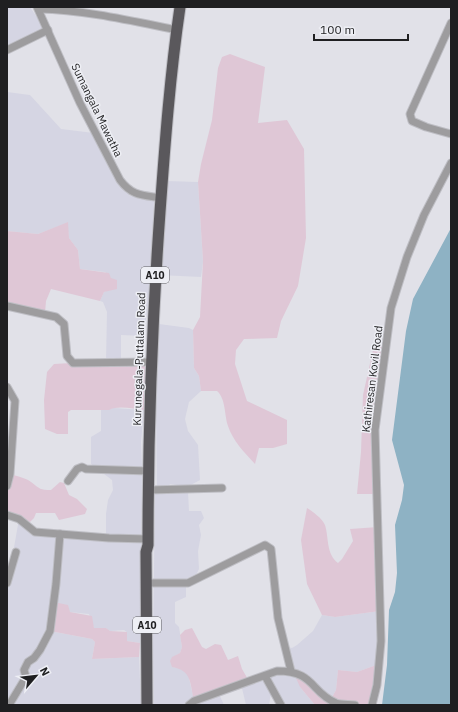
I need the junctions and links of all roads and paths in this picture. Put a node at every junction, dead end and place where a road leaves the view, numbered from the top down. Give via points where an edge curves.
1 (180, 7) edge
2 (38, 8) edge
3 (451, 23) edge
4 (48, 30) junction
5 (177, 30) junction
6 (7, 50) edge
7 (451, 134) edge
8 (451, 163) edge
9 (161, 198) junction
10 (7, 306) edge
11 (151, 362) junction
12 (7, 388) edge
13 (149, 471) junction
14 (68, 481) dead end
15 (7, 486) edge
16 (222, 488) dead end
17 (149, 490) junction
18 (7, 515) edge
19 (60, 534) junction
20 (148, 542) junction
21 (16, 552) dead end
22 (7, 583) edge
23 (149, 583) junction
24 (291, 671) junction
25 (265, 676) junction
26 (9, 705) edge
27 (147, 705) edge
28 (152, 705) edge
29 (189, 705) edge
30 (281, 705) edge
31 (355, 705) edge
32 (372, 705) edge

1 - 5 highway, Kurunegala-Puttalam Road / A10
2 - 4 street, Sumangala Mawatha
2 - 5 street via 116,18
3 - 7 street via 410,114 412,121
4 - 6 street
4 - 9 street, Sumangala Mawatha via 80,103 120,180 137,195
5 - 9 highway, Kurunegala-Puttalam Road / A10 via 165,130
8 - 32 street, Kathiresan Kovil Road via 424,215 391,308 375,430 381,641
9 - 11 highway, Kurunegala-Puttalam Road / A10
10 - 11 street via 60,320 64,324 67,356 73,363
11 - 13 highway, Kurunegala-Puttalam Road / A10
12 - 15 street via 15,401
13 - 14 street via 82,467 77,469
13 - 17 highway, Kurunegala-Puttalam Road / A10
16 - 17 street
17 - 20 highway, Kurunegala-Puttalam Road / A10
18 - 19 street via 19,519 35,532
19 - 20 street
19 - 26 street via 50,630 34,658 28,662 24,670 26,677
20 - 23 highway, Kurunegala-Puttalam Road / A10 via 146,552
21 - 22 street
23 - 24 street via 188,583 266,545 271,549 278,618
23 - 27 highway, Kurunegala-Puttalam Road / A10
23 - 28 highway, Kurunegala-Puttalam Road / A10
24 - 25 street via 277,671
24 - 31 street via 303,676 337,703
25 - 29 street via 194,700
25 - 30 street

